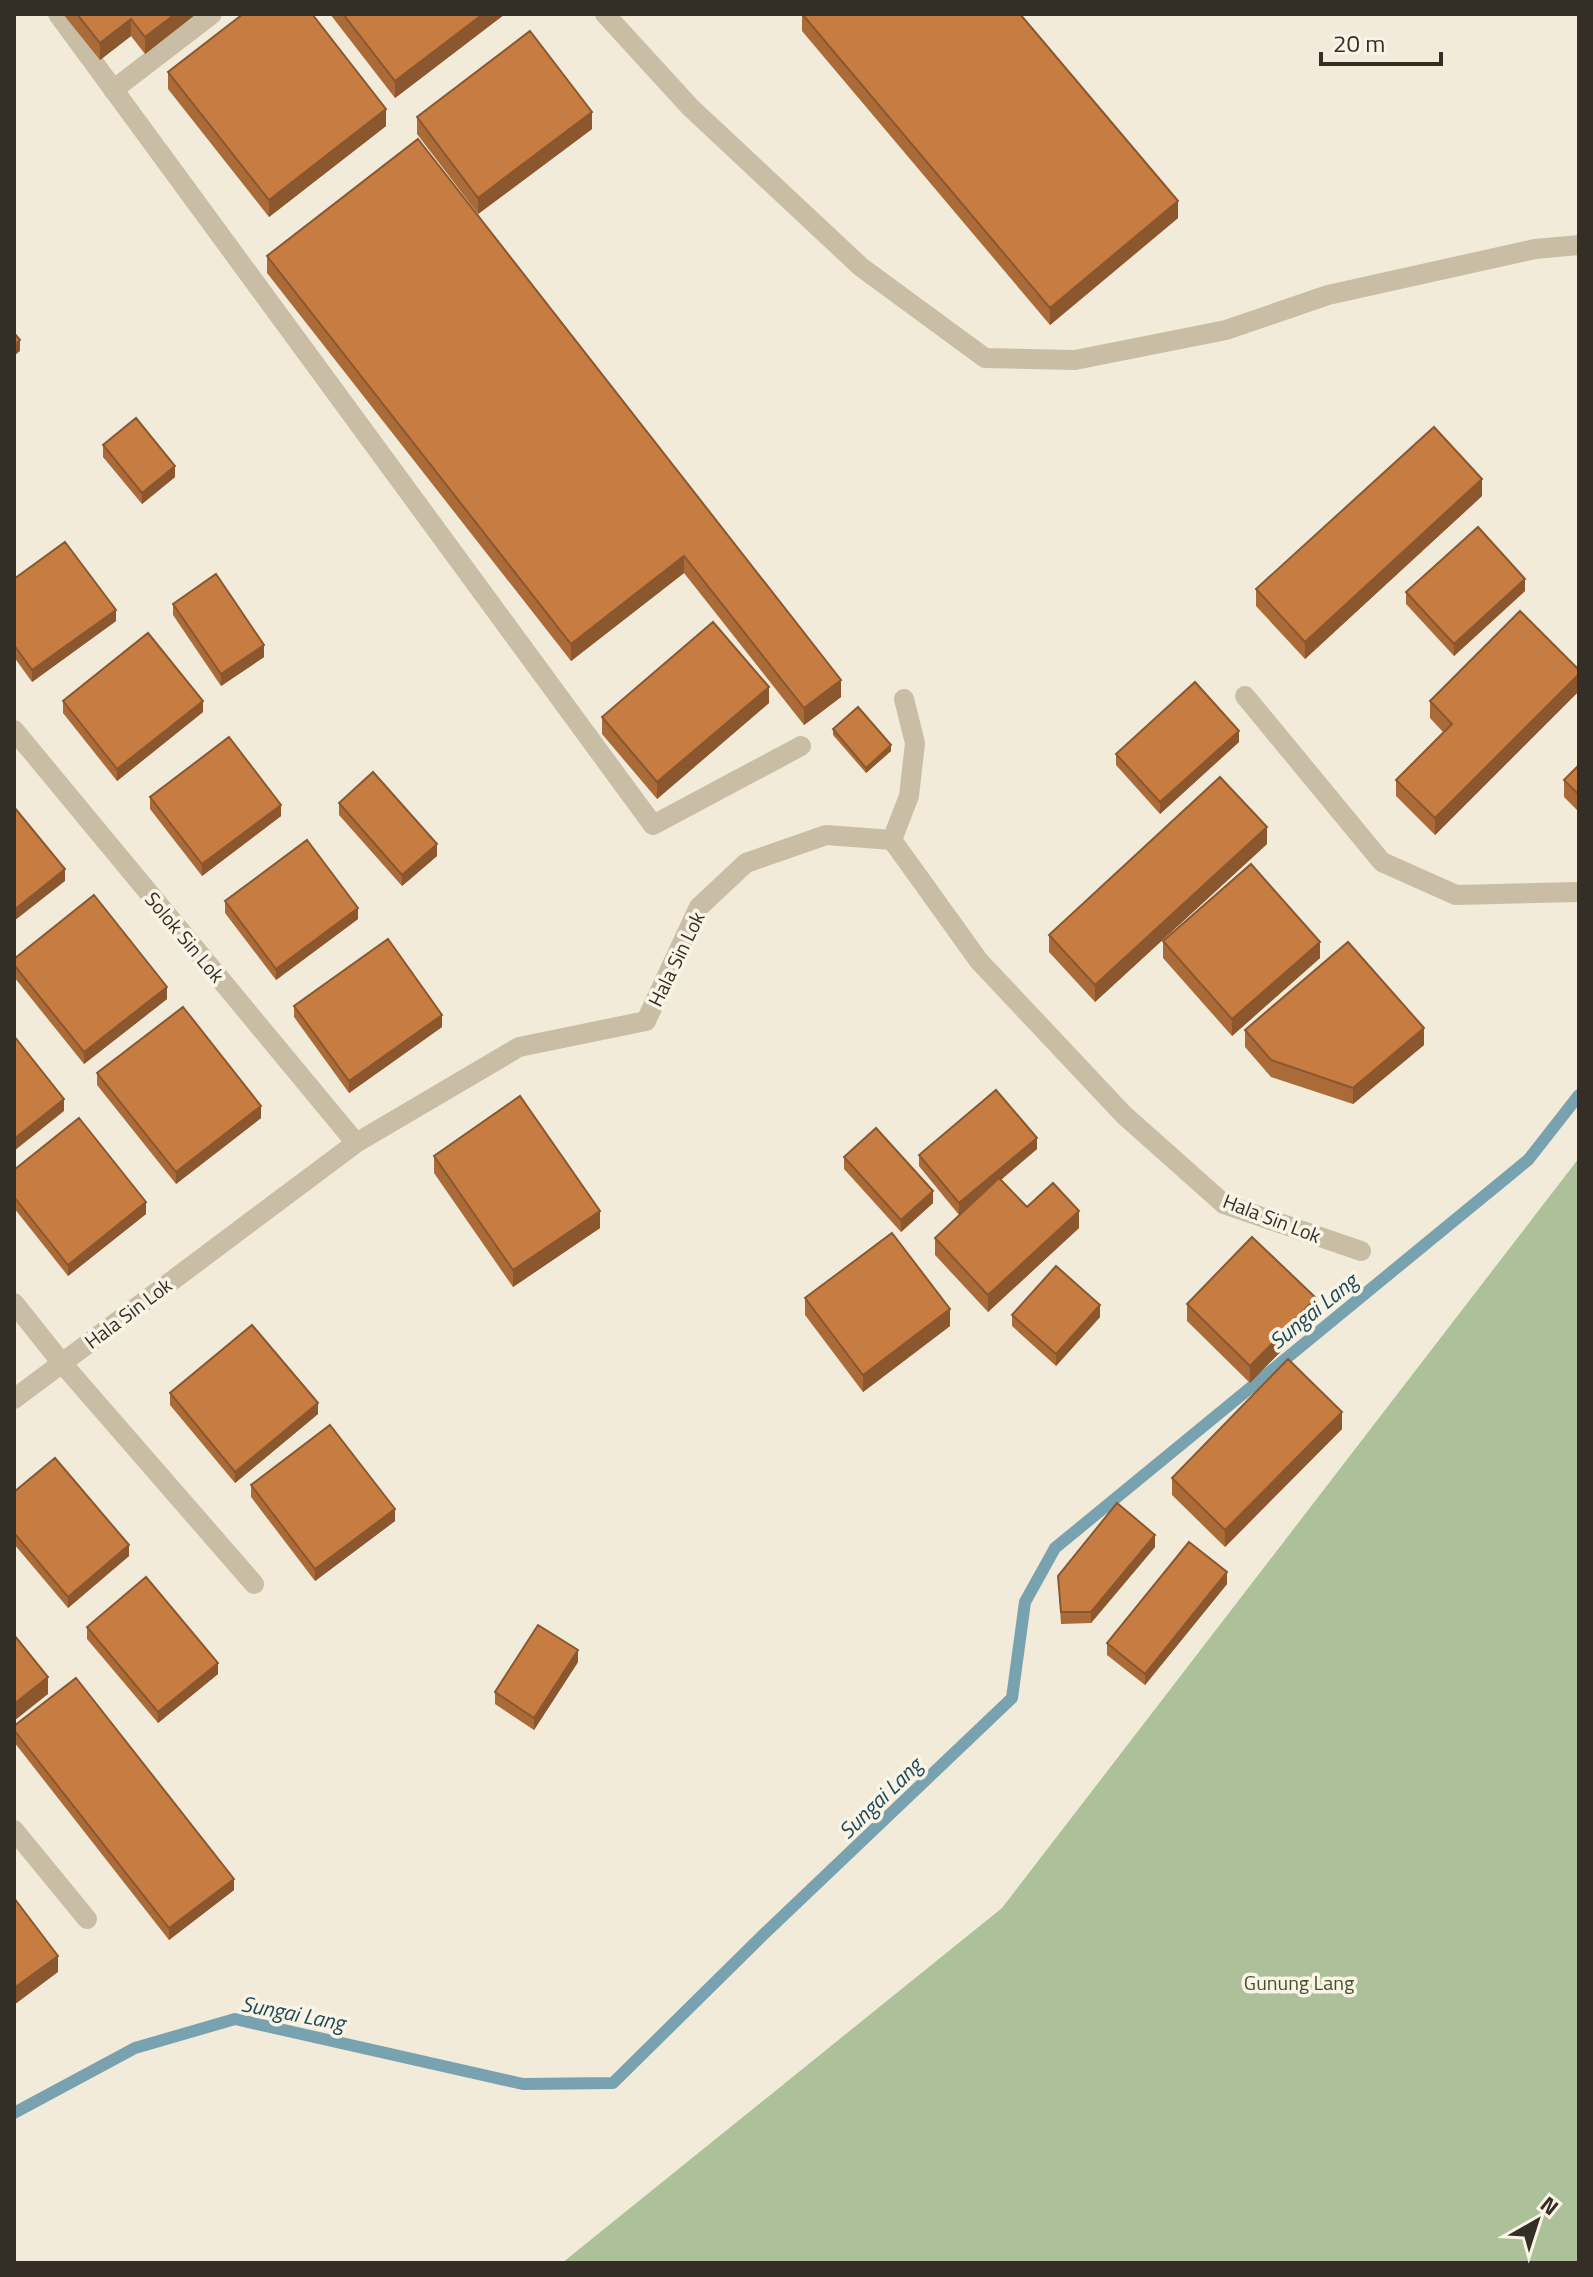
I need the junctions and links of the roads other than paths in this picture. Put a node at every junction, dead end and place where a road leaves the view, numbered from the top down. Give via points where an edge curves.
1 (58, 14) edge
2 (212, 14) edge
3 (605, 14) edge
4 (113, 90) junction
5 (1579, 245) edge
6 (1245, 696) dead end
7 (904, 699) dead end
8 (14, 730) edge
9 (801, 746) dead end
10 (892, 840) junction
11 (1579, 892) edge
12 (356, 1143) junction
13 (1361, 1251) dead end
14 (14, 1303) edge
15 (61, 1362) junction
16 (14, 1399) edge
17 (254, 1584) dead end
18 (14, 1830) edge
19 (87, 1919) dead end

1 - 4 street
2 - 4 street
3 - 5 street via 690,107 861,267 985,358 1075,360 1226,330 1328,295 1535,249
4 - 9 street via 653,825
6 - 11 street via 1382,862 1456,895
7 - 10 street via 915,743 909,796
8 - 12 street, Solok Sin Lok
10 - 12 street, Hala Sin Lok via 826,835 746,863 699,907 646,1021 519,1047
10 - 13 street, Hala Sin Lok via 979,961 1124,1115 1224,1204
12 - 15 street, Hala Sin Lok
14 - 15 street
15 - 16 street, Hala Sin Lok
15 - 17 street
18 - 19 street

